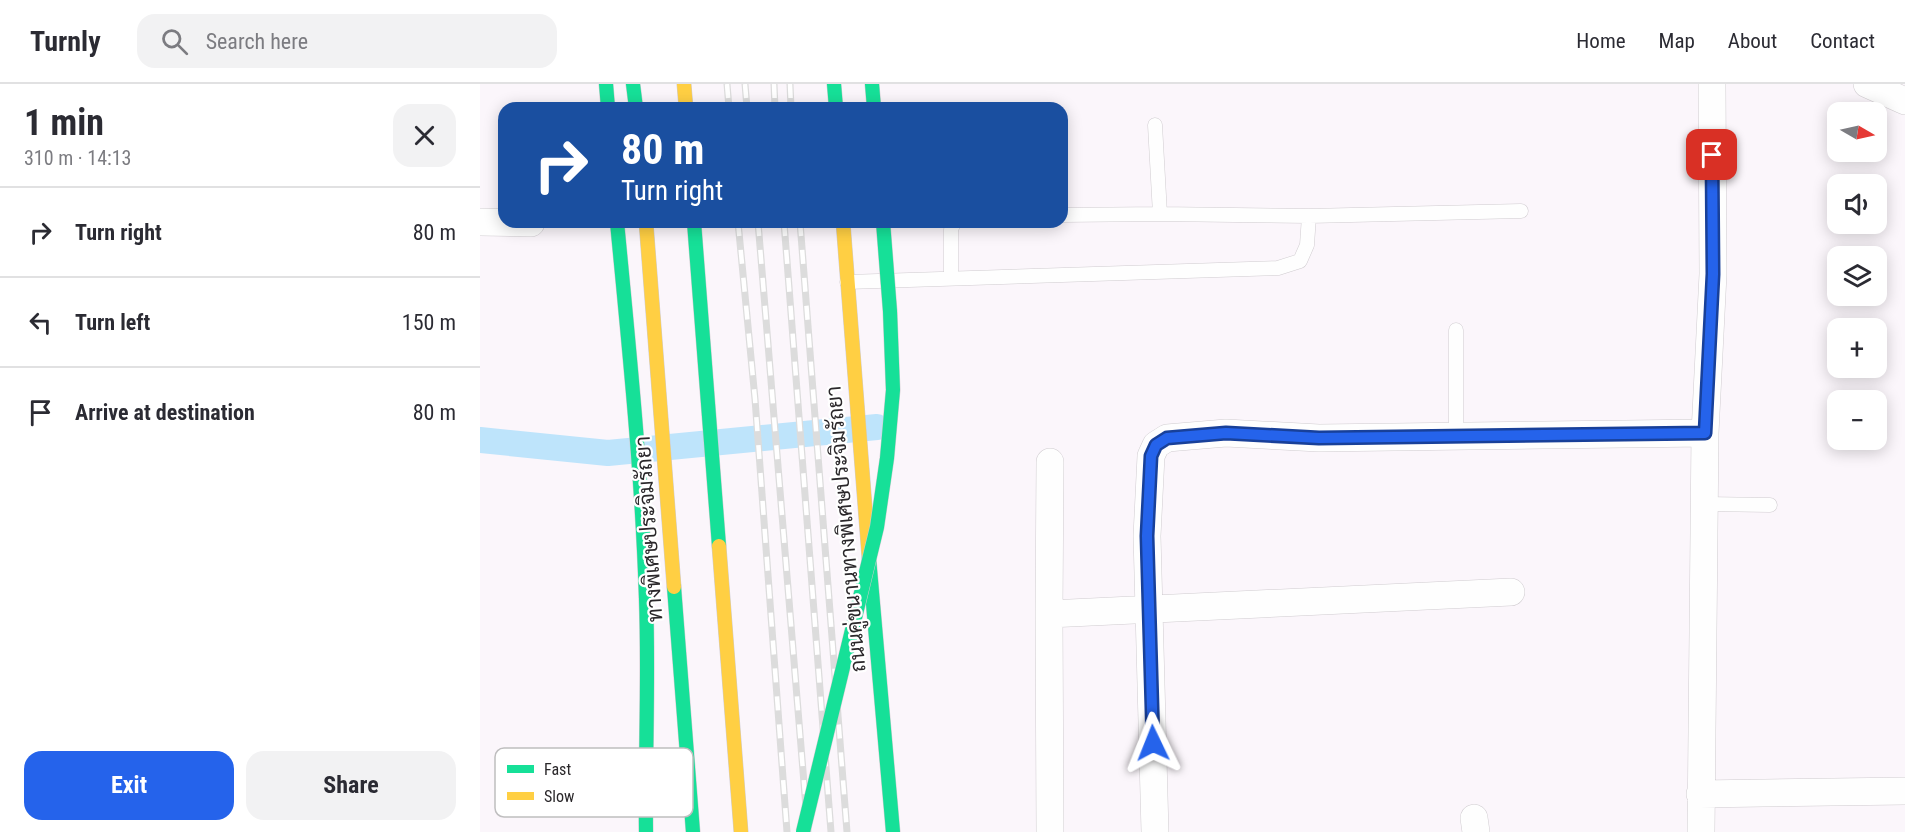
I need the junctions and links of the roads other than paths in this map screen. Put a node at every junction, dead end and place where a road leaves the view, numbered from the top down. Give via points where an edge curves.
1 (606, 84) edge
2 (633, 84) edge
3 (684, 84) edge
4 (834, 84) edge
5 (872, 84) edge
6 (1712, 84) edge
7 (1867, 84) edge
8 (1905, 101) edge
9 (608, 102) edge
10 (635, 102) edge
11 (686, 102) edge
12 (836, 102) edge
13 (874, 102) edge
14 (1155, 125) dead end
15 (1521, 211) dead end
16 (1160, 214) junction
17 (1068, 215) edge
18 (1310, 216) junction
19 (480, 222) edge
20 (498, 222) edge
21 (618, 228) edge
22 (646, 228) edge
23 (694, 228) edge
24 (843, 228) edge
25 (883, 228) edge
26 (952, 228) edge
27 (951, 278) junction
28 (847, 282) junction
29 (1456, 330) dead end
30 (1705, 433) junction
31 (1456, 436) junction
32 (1050, 462) dead end
33 (1706, 504) junction
34 (1770, 505) dead end
35 (1511, 592) dead end
36 (1149, 610) junction
37 (1049, 614) junction
38 (646, 748) edge
39 (687, 748) edge
40 (1905, 791) edge
41 (1700, 794) junction
42 (646, 817) edge
43 (692, 817) edge
44 (646, 832) edge
45 (693, 832) edge
46 (741, 832) edge
47 (803, 832) edge
48 (893, 832) edge
49 (1050, 832) edge
50 (1155, 832) edge
51 (1701, 832) edge

1 - 9 main road
2 - 10 main road
3 - 11 main road
4 - 12 main road
5 - 13 main road
6 - 30 street via 1713,274
7 - 8 street
14 - 16 lane
15 - 18 lane
16 - 17 lane
16 - 18 lane
18 - 27 lane via 1307,245 1300,261 1278,268
19 - 20 street
21 - 38 main road via 641,513
22 - 39 main road, ทางพิเศษประจิมรัถยา
23 - 46 main road
24 - 28 main road, ถนนคู่ขนานทางพิเศษประจิมรัถยา
25 - 47 main road, bridge via 893,390 887,458 877,527
26 - 27 lane
27 - 28 lane
28 - 48 main road, ถนนคู่ขนานทางพิเศษประจิมรัถยา
29 - 31 lane
30 - 31 street
30 - 33 street
31 - 36 street via 1319,438 1226,433 1167,438 1156,445 1151,456
32 - 37 street
33 - 34 lane
33 - 41 street
35 - 36 street
36 - 37 street
36 - 50 street
37 - 49 street
40 - 41 street
41 - 51 street
42 - 44 main road
43 - 45 main road, ทางพิเศษประจิมรัถยา

